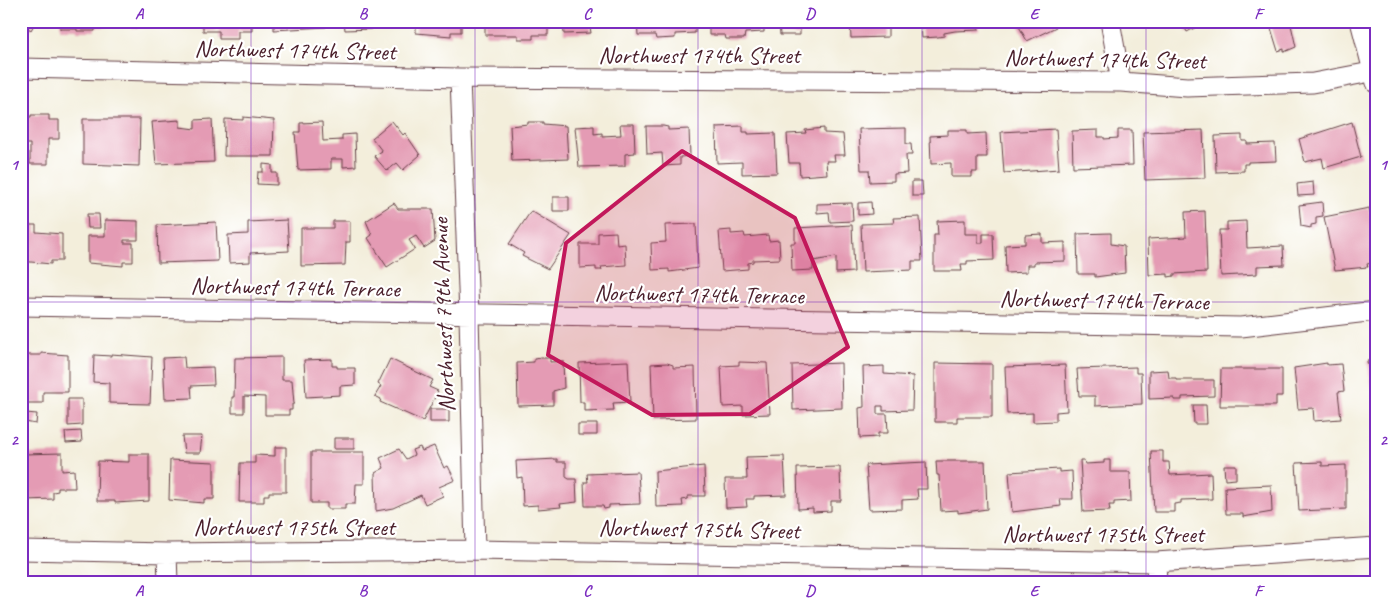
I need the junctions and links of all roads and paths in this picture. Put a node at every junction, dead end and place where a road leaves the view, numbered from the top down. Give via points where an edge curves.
1 (1110, 21) edge
2 (1360, 21) edge
3 (21, 68) edge
4 (1375, 75) edge
5 (460, 78) junction
6 (1122, 82) junction
7 (21, 306) edge
8 (1376, 311) edge
9 (469, 316) junction
10 (1376, 547) edge
11 (21, 550) edge
12 (475, 550) junction
13 (167, 553) junction
14 (1156, 562) junction
15 (168, 583) edge
16 (1157, 583) edge

1 - 6 street
2 - 4 street
3 - 5 street, Northwest 174th Street
4 - 6 street, Northwest 174th Street via 1314,82 1187,87
5 - 6 street, Northwest 174th Street
5 - 9 street, Northwest 79th Avenue
7 - 9 street, Northwest 174th Terrace
8 - 9 street, Northwest 174th Terrace via 1241,327
9 - 12 street, Northwest 79th Avenue
10 - 14 street, Northwest 175th Street
11 - 13 street, Northwest 175th Street
12 - 13 street, Northwest 175th Street
12 - 14 street, Northwest 175th Street
13 - 15 street
14 - 16 street

